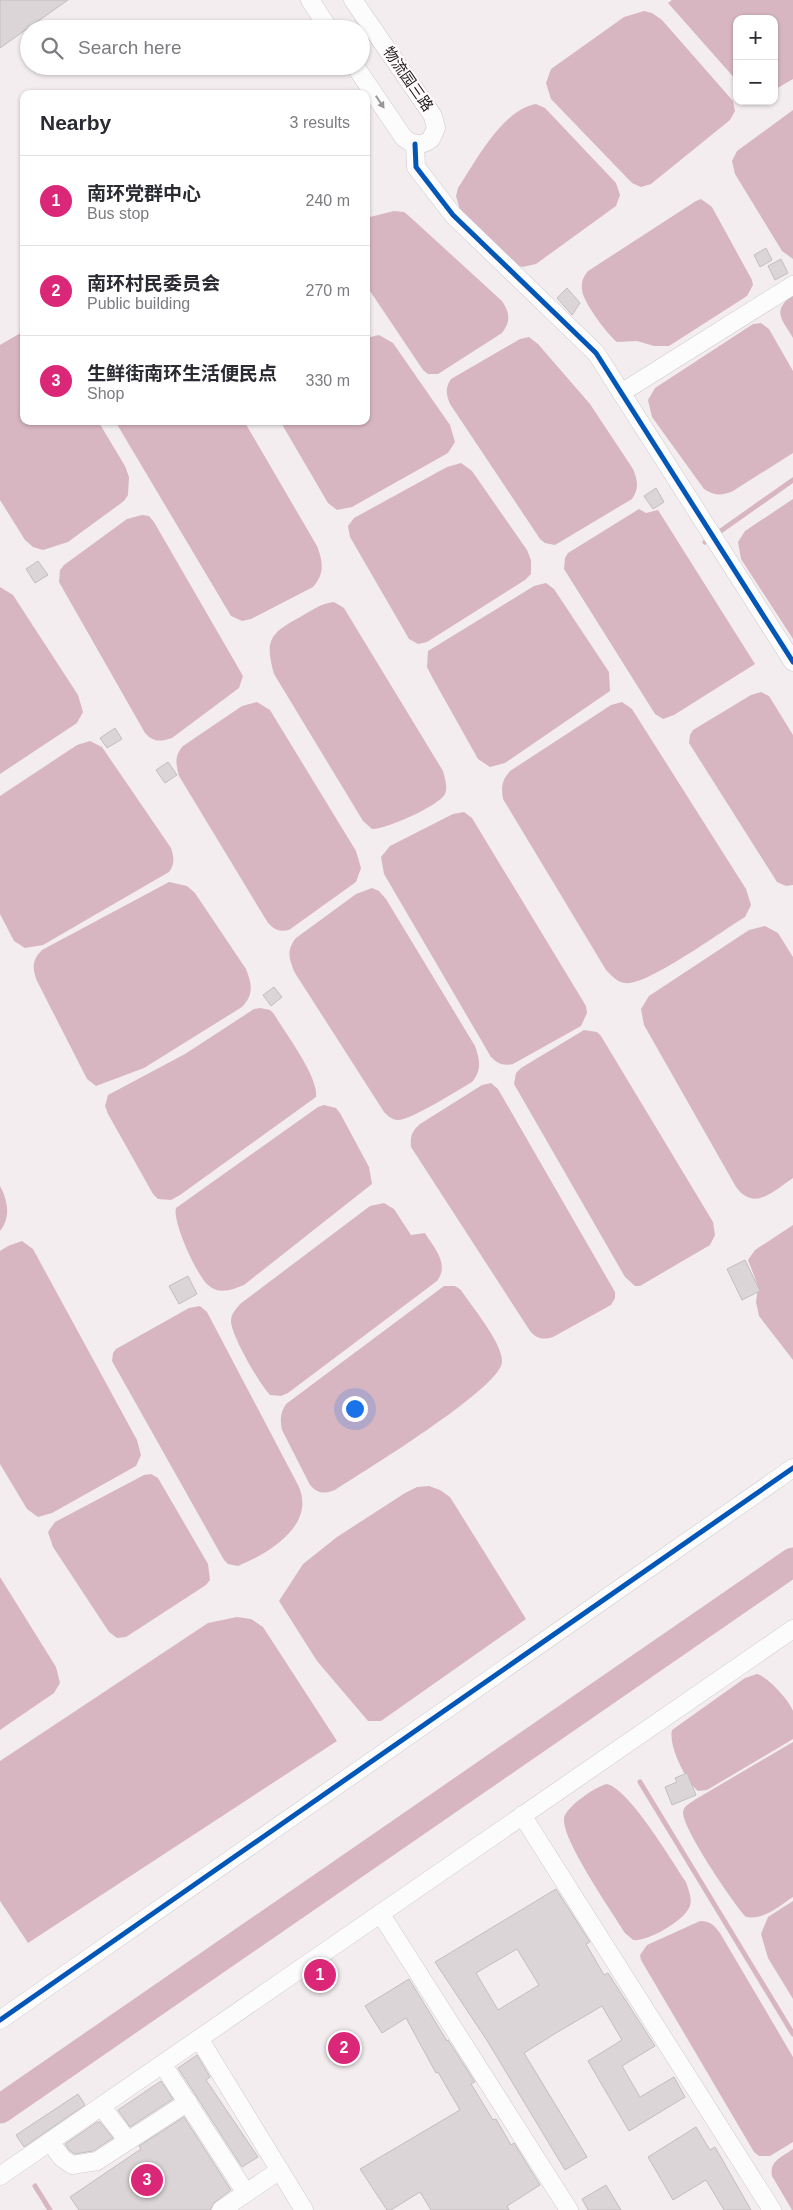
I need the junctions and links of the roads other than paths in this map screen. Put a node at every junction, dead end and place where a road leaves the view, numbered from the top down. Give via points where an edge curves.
1 (310, 0) edge
2 (353, 0) edge
3 (324, 20) edge
4 (367, 20) edge
5 (370, 25) edge
6 (361, 75) edge
7 (415, 144) junction
8 (793, 285) edge
9 (621, 393) junction
10 (793, 662) edge
11 (793, 1468) edge
12 (793, 1629) edge
13 (522, 1815) junction
14 (380, 1913) junction
15 (0, 2020) edge
16 (200, 2040) junction
17 (163, 2065) junction
18 (188, 2102) junction
19 (102, 2107) junction
20 (128, 2141) junction
21 (50, 2142) junction
22 (280, 2170) junction
23 (0, 2176) edge
24 (246, 2193) junction
25 (220, 2210) edge
26 (304, 2210) edge
27 (569, 2210) edge
28 (772, 2210) edge

1 - 3 street
2 - 4 street, 物流园三路
5 - 7 street, 物流园三路 via 433,116 436,128 431,139 421,145
6 -> 7 street via 404,138
7 - 9 street via 416,167 453,215 596,353
8 - 9 street
9 - 10 street
11 - 15 street
12 - 13 street
13 - 14 street
13 - 28 street
14 - 16 street
14 - 27 street
16 - 17 street
16 - 22 street
17 - 18 street
17 - 19 street
18 - 20 street
18 - 24 street
19 - 20 street
19 - 21 street
20 - 21 street via 97,2161 72,2165
21 - 23 street
22 - 24 street
22 - 26 street
24 - 25 street

